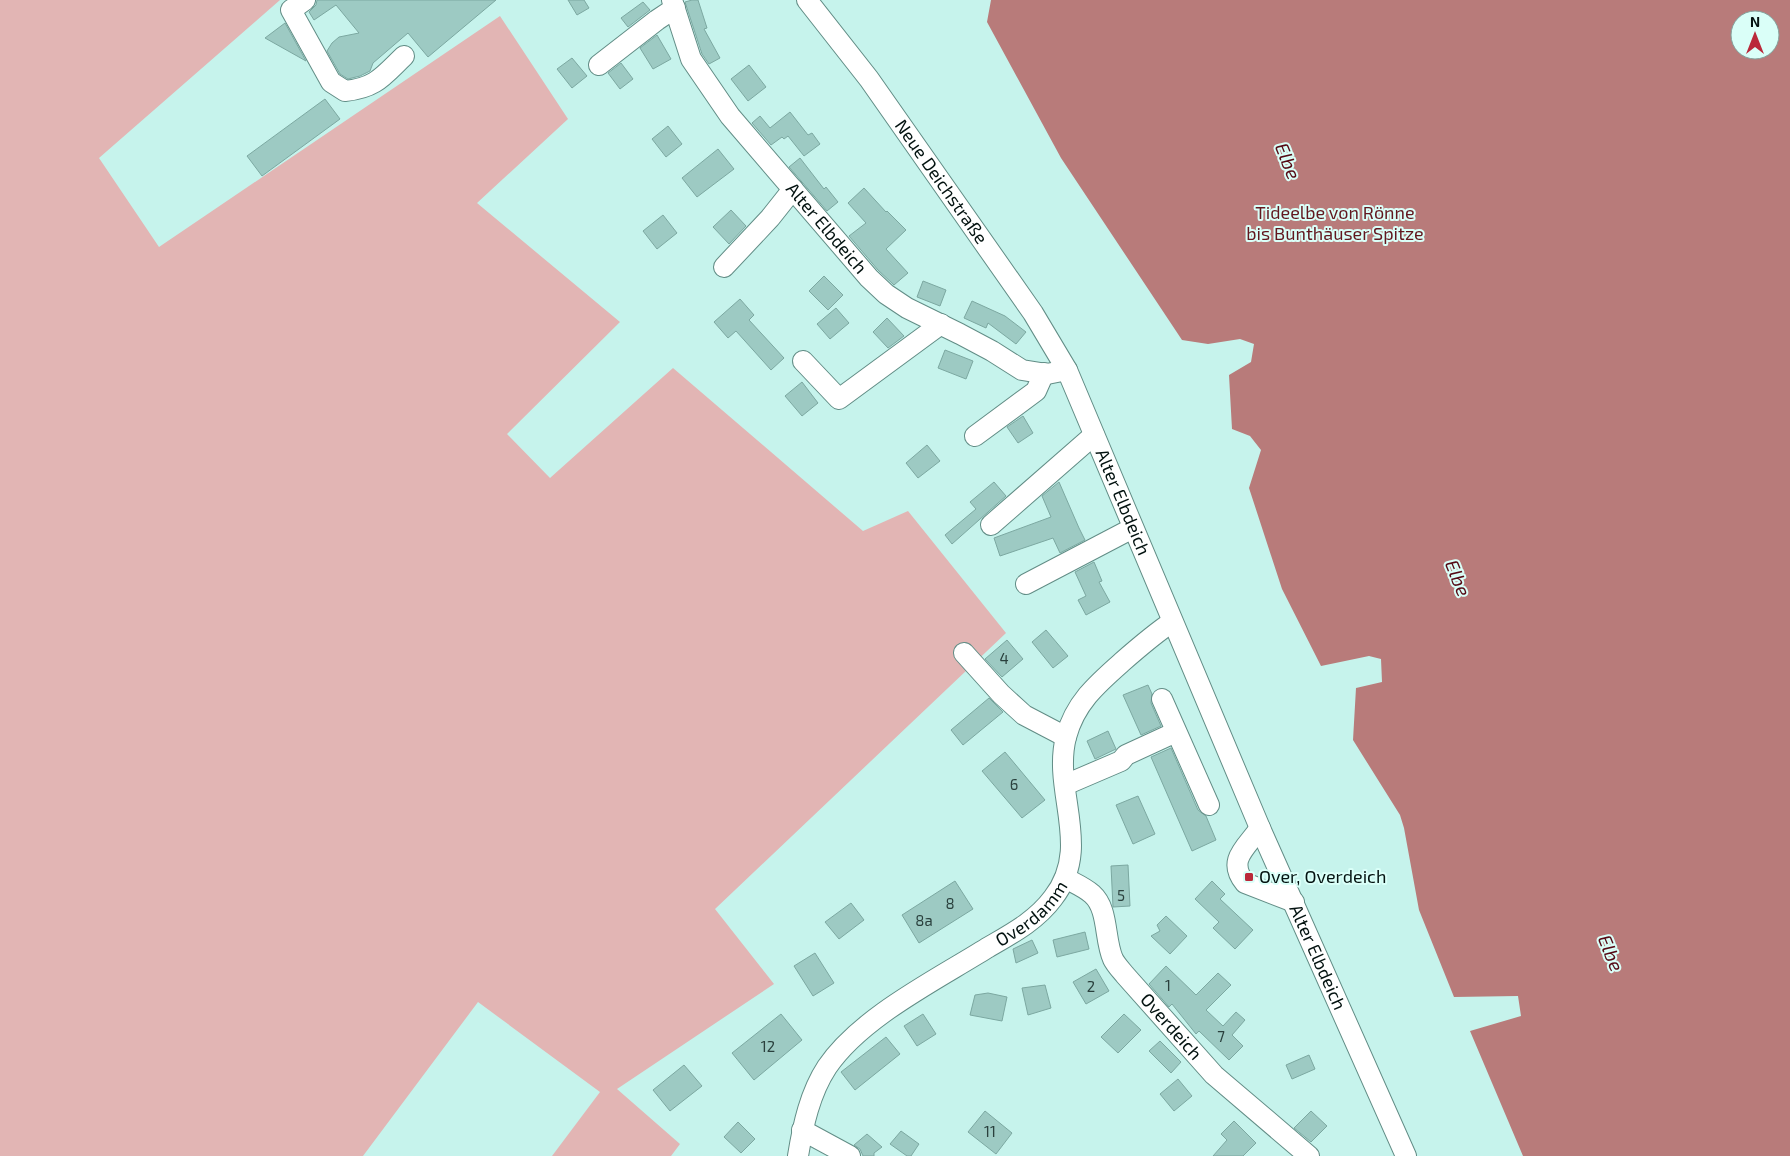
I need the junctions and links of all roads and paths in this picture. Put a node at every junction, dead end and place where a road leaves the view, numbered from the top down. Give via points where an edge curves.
1 (305, 0) edge
2 (807, 0) edge
3 (674, 4) edge
4 (404, 56) dead end
5 (599, 65) dead end
6 (793, 189) junction
7 (724, 267) dead end
8 (941, 324) junction
9 (803, 361) dead end
10 (1067, 370) junction
11 (1044, 373) junction
12 (1094, 435) junction
13 (975, 436) dead end
14 (991, 525) dead end
15 (1133, 528) junction
16 (1026, 584) dead end
17 (1172, 622) junction
18 (964, 653) dead end
19 (1162, 698) dead end
20 (1176, 732) junction
21 (1066, 737) junction
22 (1065, 785) junction
23 (1208, 805) dead end
24 (1260, 828) junction
25 (1065, 878) junction
26 (1294, 902) junction
27 (802, 1130) junction
28 (798, 1156) edge
29 (850, 1156) edge
30 (1309, 1156) edge
31 (1406, 1156) edge

1 - 4 street via 291,10 331,82 345,91 362,89 380,80
2 - 10 street, Neue Deichstraße via 880,95 1033,313
3 - 5 street
3 - 6 street, Alter Elbdeich via 691,59 730,116
6 - 7 street
6 - 8 street, Alter Elbdeich via 886,294 906,308
8 - 9 street via 839,399
8 - 11 street, Alter Elbdeich via 1022,370
10 - 11 street, Alter Elbdeich
10 - 12 street, Alter Elbdeich
11 - 13 street via 1036,391
12 - 14 street
12 - 15 street, Alter Elbdeich
15 - 16 street
15 - 17 street, Alter Elbdeich
17 - 21 street, Overdamm via 1152,635 1091,690 1074,713
17 - 24 street, Alter Elbdeich
18 - 21 street via 1024,715
19 - 20 street
20 - 22 street via 1126,755 1121,762
20 - 23 street
21 - 22 street, Overdamm
22 - 25 street, Overdamm via 1072,842
24 - 26 street, Alter Elbdeich
24 - 26 street via 1239,855 1236,867 1240,876 1245,883
25 - 27 street, Overdamm via 1053,898 1032,920 862,1029 828,1067 812,1096
25 - 30 street, Overdeich via 1093,895 1101,907 1111,954 1125,975 1214,1074
26 - 31 street, Alter Elbdeich
27 - 28 street, Overdamm
27 - 29 street

